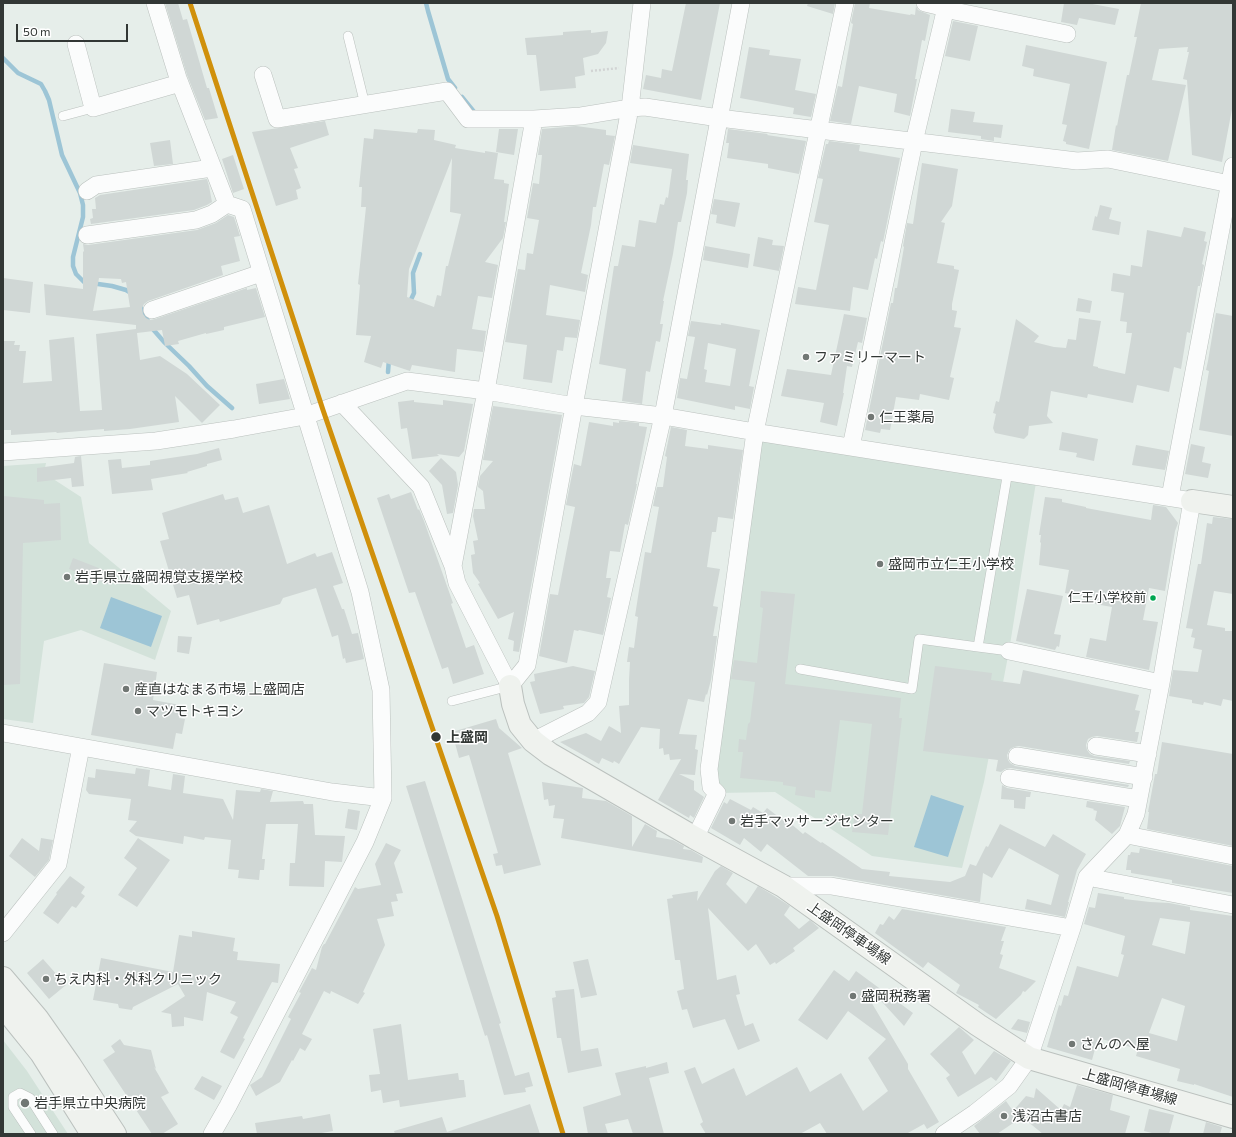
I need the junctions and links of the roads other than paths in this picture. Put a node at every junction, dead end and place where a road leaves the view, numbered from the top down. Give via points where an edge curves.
1 (155, 3) edge
2 (642, 3) edge
3 (741, 3) edge
4 (845, 3) edge
5 (925, 3) edge
6 (947, 5) edge
7 (1067, 34) dead end
8 (348, 36) dead end
9 (76, 44) dead end
10 (263, 75) dead end
11 (180, 83) junction
12 (366, 104) junction
13 (93, 108) junction
14 (630, 108) junction
15 (63, 116) dead end
16 (719, 118) junction
17 (534, 119) junction
18 (819, 130) junction
19 (914, 142) junction
20 (1233, 166) edge
21 (212, 168) junction
22 (87, 190) dead end
23 (1230, 190) edge
24 (227, 204) junction
25 (87, 234) dead end
26 (260, 274) junction
27 (152, 310) dead end
28 (486, 391) junction
29 (342, 403) junction
30 (574, 406) junction
31 (305, 416) junction
32 (663, 416) junction
33 (755, 432) junction
34 (852, 447) junction
35 (3, 452) edge
36 (1008, 472) junction
37 (1170, 497) junction
38 (1192, 501) junction
39 (1233, 507) edge
40 (453, 566) junction
41 (978, 647) junction
42 (1009, 651) joint
43 (800, 669) dead end
44 (1161, 683) junction
45 (510, 686) junction
46 (452, 701) dead end
47 (3, 733) edge
48 (534, 741) junction
49 (1096, 746) dead end
50 (81, 747) junction
51 (1148, 754) junction
52 (1016, 756) dead end
53 (1144, 777) junction
54 (1009, 778) dead end
55 (383, 798) junction
56 (1139, 799) junction
57 (1127, 834) junction
58 (695, 838) junction
59 (1233, 856) edge
60 (1087, 878) junction
61 (783, 886) junction
62 (1233, 905) edge
63 (1072, 928) junction
64 (3, 934) edge
65 (3, 978) edge
66 (3, 1006) edge
67 (1029, 1058) junction
68 (1233, 1117) edge
69 (31, 1134) edge
70 (53, 1134) edge
71 (92, 1134) edge
72 (115, 1134) edge
73 (212, 1134) edge
74 (944, 1134) edge

1 - 11 street
2 - 14 street
3 - 16 street
4 - 18 street
5 - 6 street
6 - 7 street via 954,11
6 - 19 street
8 - 12 lane
9 - 13 street
10 - 12 street via 277,119
11 - 13 street
11 - 21 street
12 - 17 street via 447,91 468,119
13 - 15 lane
14 - 16 street via 645,107
14 - 17 street via 581,116
14 - 30 street
16 - 18 street
16 - 32 street
17 - 28 street
18 - 19 street
18 - 33 street
19 - 23 street via 1077,161 1108,160
19 - 34 street
20 - 23 street
21 - 22 street via 96,185
21 - 24 street
23 - 37 street
24 - 25 street via 212,214 196,220
24 - 26 street via 242,209
26 - 27 street
26 - 31 street
28 - 29 street via 407,380
28 - 30 street
28 - 40 street
29 - 31 street
29 - 40 street via 421,487
30 - 32 street
30 - 45 street via 527,664
31 - 35 street via 234,430 156,441
31 - 55 street via 360,592 379,683
32 - 33 street
32 - 48 street via 598,702 588,713
33 - 34 street
33 - 58 street via 709,769 711,787 717,792
34 - 36 street
36 - 37 street
36 - 41 lane
37 - 38 street
38 - 39 main road
38 - 44 street
40 - 45 street via 457,583
41 - 42 lane
41 - 43 lane via 919,639 912,689
42 - 44 street
44 - 51 street
45 - 46 lane
45 - 48 main road, 上盛岡停車場線 via 520,725
47 - 50 street
48 - 58 main road, 上盛岡停車場線 via 550,754
49 - 51 street
50 - 55 street via 332,792
50 - 64 street via 58,864
51 - 53 street
52 - 53 street
53 - 56 street
54 - 56 street
55 - 73 street via 362,849
56 - 57 street via 1136,814
57 - 59 street
57 - 60 street
58 - 61 main road, 上盛岡停車場線
60 - 62 street
60 - 63 street
61 - 63 street via 831,886
61 - 67 main road, 上盛岡停車場線 via 978,1025
63 - 67 street
65 - 72 main road via 41,1024
66 - 71 main road via 41,1053
67 - 68 main road, 上盛岡停車場線
67 - 74 street via 1009,1086
69 - 70 lane via 13,1107 13,1097 20,1093 30,1098

